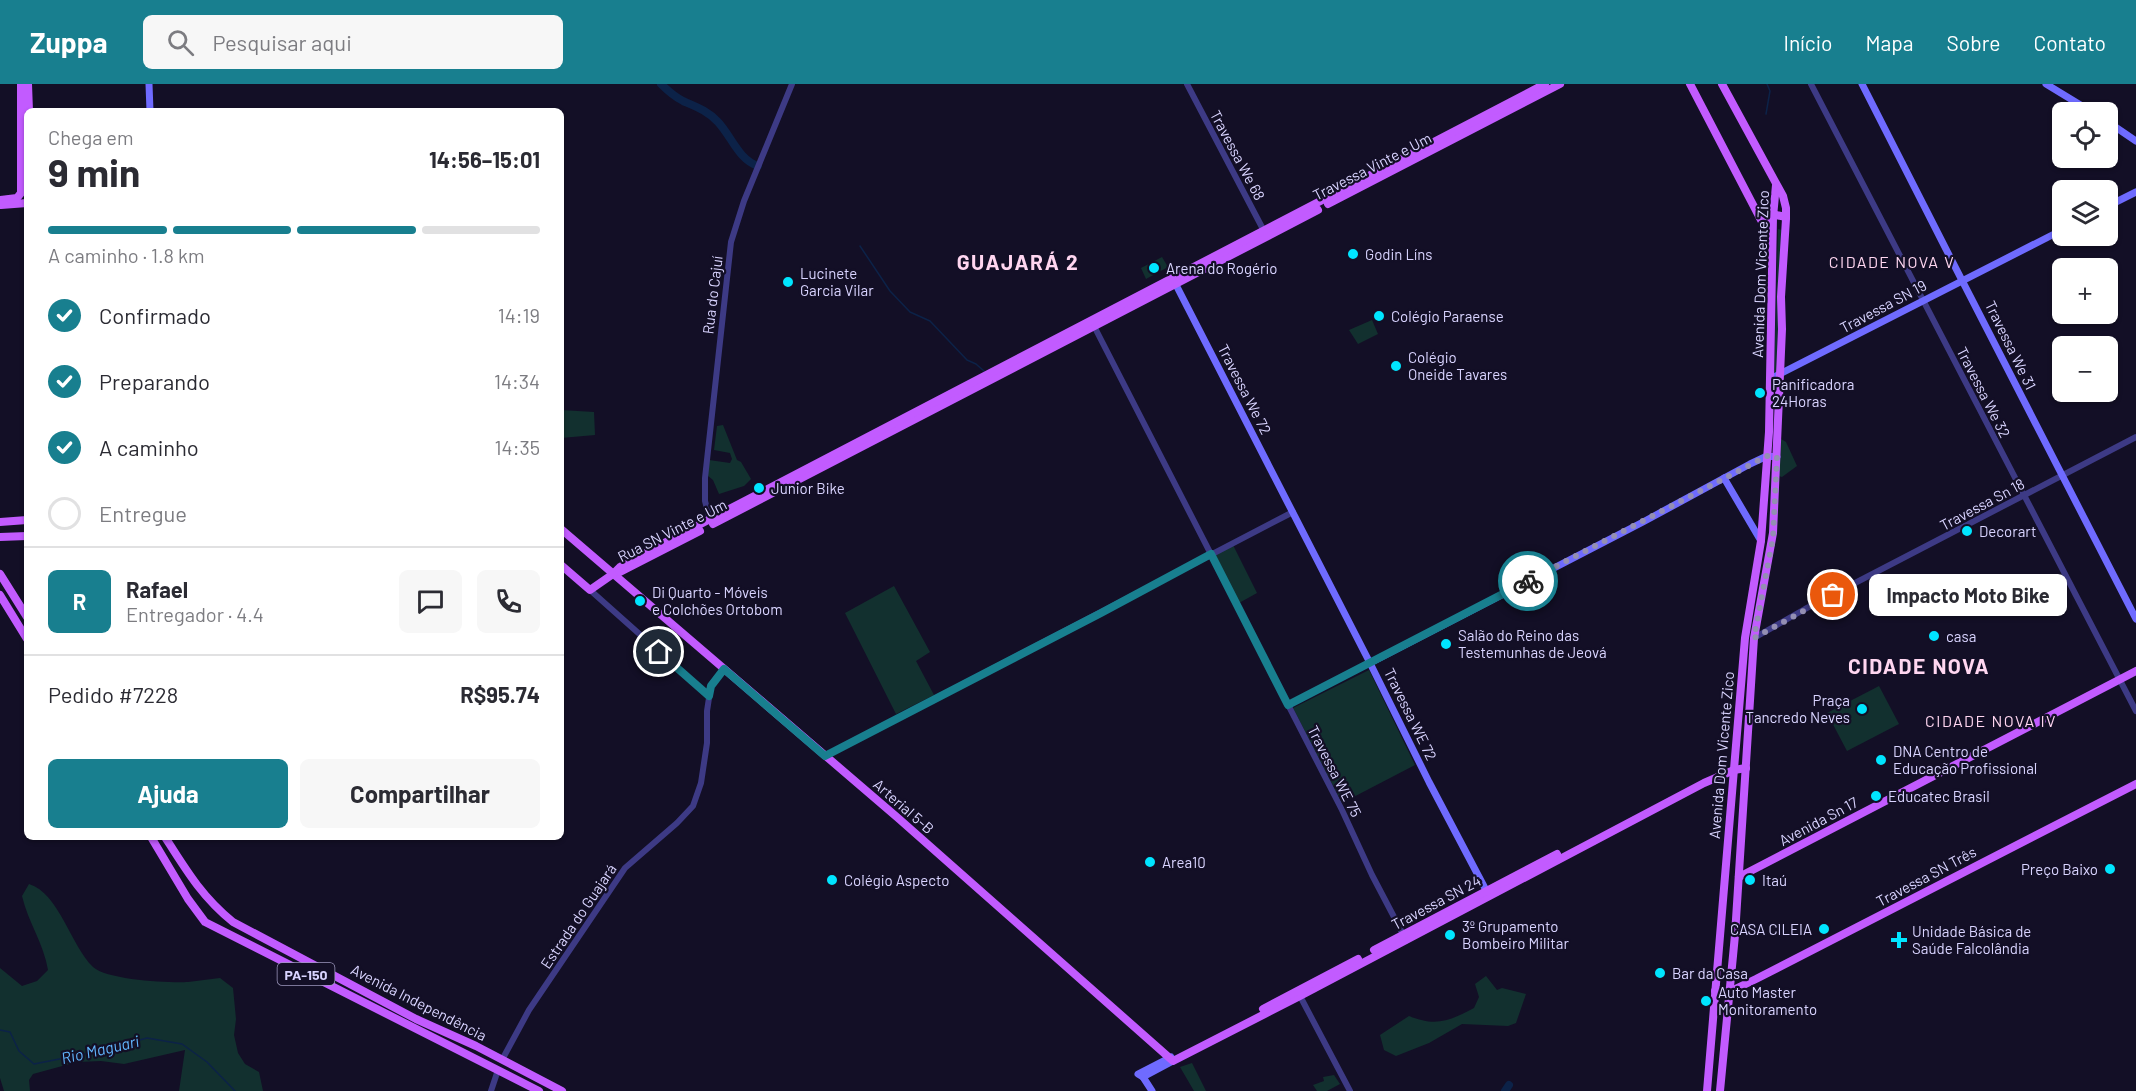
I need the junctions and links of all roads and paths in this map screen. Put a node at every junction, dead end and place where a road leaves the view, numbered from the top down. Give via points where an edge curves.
1 (21, 84) edge
2 (28, 84) edge
3 (149, 84) edge
4 (792, 84) edge
5 (1187, 84) edge
6 (1545, 84) edge
7 (1560, 84) edge
8 (1690, 84) edge
9 (1722, 84) edge
10 (1811, 84) edge
11 (1862, 84) edge
12 (2046, 84) edge
13 (2076, 102) edge
14 (29, 108) edge
15 (150, 108) edge
16 (2118, 129) edge
17 (2136, 141) edge
18 (1777, 183) junction
19 (2136, 192) edge
20 (0, 200) edge
21 (2118, 201) edge
22 (24, 203) edge
23 (0, 205) edge
24 (1773, 217) junction
25 (1786, 217) junction
26 (1279, 227) junction
27 (1265, 234) junction
28 (2052, 235) edge
29 (1193, 271) joint
30 (1175, 281) junction
31 (1963, 281) junction
32 (1923, 300) junction
33 (1094, 326) junction
34 (1781, 375) junction
35 (1770, 379) junction
36 (942, 402) junction
37 (2136, 437) edge
38 (1767, 456) junction
39 (1777, 457) junction
40 (2063, 476) junction
41 (1724, 478) junction
42 (781, 485) junction
43 (2023, 496) junction
44 (1293, 512) junction
45 (24, 520) edge
46 (710, 520) junction
47 (0, 522) edge
48 (564, 532) edge
49 (24, 536) edge
50 (0, 537) edge
51 (674, 541) junction
52 (1761, 541) junction
53 (1211, 554) junction
54 (564, 568) edge
55 (0, 574) edge
56 (613, 574) junction
57 (590, 590) junction
58 (0, 595) edge
59 (24, 612) edge
60 (2136, 619) edge
61 (24, 634) edge
62 (1754, 638) junction
63 (1370, 663) junction
64 (724, 669) junction
65 (2136, 671) edge
66 (2119, 679) junction
67 (709, 696) junction
68 (1288, 705) junction
69 (2136, 711) edge
70 (825, 756) junction
71 (1746, 757) junction
72 (1734, 766) junction
73 (1746, 768) junction
74 (2136, 784) edge
75 (1731, 793) junction
76 (1744, 796) junction
77 (153, 840) edge
78 (167, 840) edge
79 (184, 868) junction
80 (174, 874) junction
81 (1739, 877) junction
82 (1488, 894) junction
83 (1405, 937) junction
84 (1717, 991) junction
85 (1729, 992) junction
86 (1300, 996) junction
87 (386, 1003) junction
88 (382, 1012) junction
89 (1172, 1059) junction
90 (502, 1060) junction
91 (498, 1070) junction
92 (491, 1091) edge
93 (539, 1091) edge
94 (562, 1091) edge
95 (1152, 1091) edge
96 (1350, 1091) edge
97 (1707, 1091) edge
98 (1720, 1091) edge

1 - 20 main road via 21,193 17,198
2 - 14 main road
3 - 15 main road
4 - 46 street, Rua do Cajuí via 731,242 705,478
5 - 27 street, Travessa We 68
6 - 26 main road, Travessa Vinte e Um
7 - 26 main road, Travessa Vinte e Um
8 - 24 main road via 1762,222
9 - 18 main road
10 - 32 street, Travessa We 32
11 - 31 main road, Travessa We 31
12 - 13 main road
16 - 17 main road
18 - 24 main road, Avenida Dom Vicente Zico
18 - 25 main road, Avenida Dom Vicente Zico via 1785,199
19 - 21 main road
22 - 23 main road
24 - 25 main road
24 - 35 main road, Avenida Dom Vicente Zico
25 - 34 main road, Avenida Dom Vicente Zico
26 - 27 main road, Travessa Vinte e Um
27 - 29 main road, Travessa Vinte e Um
28 - 31 main road, Travessa SN 19
29 - 30 main road, Rua SN Vinte e Um
30 - 33 main road, Rua SN Vinte e Um
30 - 36 main road, Rua SN Vinte e Um
30 - 44 main road, Travessa We 72
31 - 32 main road, Travessa SN 19
31 - 40 main road, Travessa We 31
32 - 34 main road, Travessa SN 19
32 - 43 street, Travessa We 32
33 - 36 main road, Rua SN Vinte e Um
33 - 53 street, Travessa WE 75
34 - 35 main road
34 - 39 main road, Avenida Dom Vicente Zico
35 - 38 main road, Avenida Dom Vicente Zico
36 - 42 main road, Rua SN Vinte e Um
37 - 40 street
38 - 39 main road
38 - 41 main road
38 - 52 main road, Avenida Dom Vicente Zico
39 - 62 main road, Avenida Dom Vicente Zico via 1773,538
40 - 43 street, Travessa Sn 18
40 - 60 main road, Travessa We 31
41 - 52 main road
41 - 63 main road
42 - 46 main road, Rua SN Vinte e Um
42 - 51 main road, Rua SN Vinte e Um
43 - 62 street, Travessa Sn 18
43 - 66 street, Travessa We 32
44 - 53 street
44 - 63 main road, Travessa WE 72
45 - 47 main road
46 - 51 main road, Rua SN Vinte e Um
48 - 56 main road, Arterial 5-B
49 - 50 main road
51 - 56 main road, Rua SN Vinte e Um
52 - 72 main road, Avenida Dom Vicente Zico via 1745,638
53 - 68 street, Travessa WE 75
53 - 70 street
54 - 57 main road
55 - 59 main road
56 - 57 main road, Rua SN Vinte e Um
56 - 64 main road, Arterial 5-B
57 - 67 street
58 - 61 main road
62 - 71 main road, Avenida Dom Vicente Zico
63 - 68 street
63 - 82 main road, Travessa WE 72
64 - 67 street via 711,686
64 - 70 main road, Arterial 5-B
65 - 66 main road, Avenida Sn 17
66 - 69 street, Travessa We 32
66 - 81 main road, Avenida Sn 17
67 - 90 street, Estrada do Guajará via 707,743 693,806 625,868 529,1010
68 - 83 street, Travessa WE 75
70 - 89 main road, Arterial 5-B
71 - 72 main road, Travessa SN 24
71 - 73 main road, Avenida Dom Vicente Zico
72 - 73 main road, Travessa SN 24
72 - 75 main road, Avenida Dom Vicente Zico
72 - 82 main road, Travessa SN 24
73 - 76 main road, Avenida Dom Vicente Zico
74 - 85 main road, Travessa SN Três
75 - 76 main road via 1737,789
75 - 84 main road, Avenida Dom Vicente Zico
76 - 81 main road, Avenida Dom Vicente Zico
77 - 80 main road, Avenida Independência / PA-150
78 - 79 main road, Avenida Independência / PA-150
79 - 80 main road
79 - 87 main road, Avenida Independência / PA-150 via 210,903 233,922
80 - 88 main road, Avenida Independência / PA-150 via 205,922
81 - 85 main road, Avenida Dom Vicente Zico
82 - 83 main road, Travessa SN 24
83 - 86 main road, Travessa SN 24
83 - 89 main road, Travessa SN 24
84 - 85 main road
84 - 97 main road
85 - 98 main road, Avenida Dom Vicente Zico
86 - 89 main road, Travessa SN 24
86 - 96 street
87 - 88 main road via 381,1005
87 - 90 main road, Avenida Independência / PA-150
88 - 91 main road, Avenida Independência / PA-150
89 - 95 main road, Travessa SN 24 via 1141,1076
90 - 94 main road, Avenida Independência / PA-150
91 - 92 street
91 - 93 main road, Avenida Independência / PA-150

